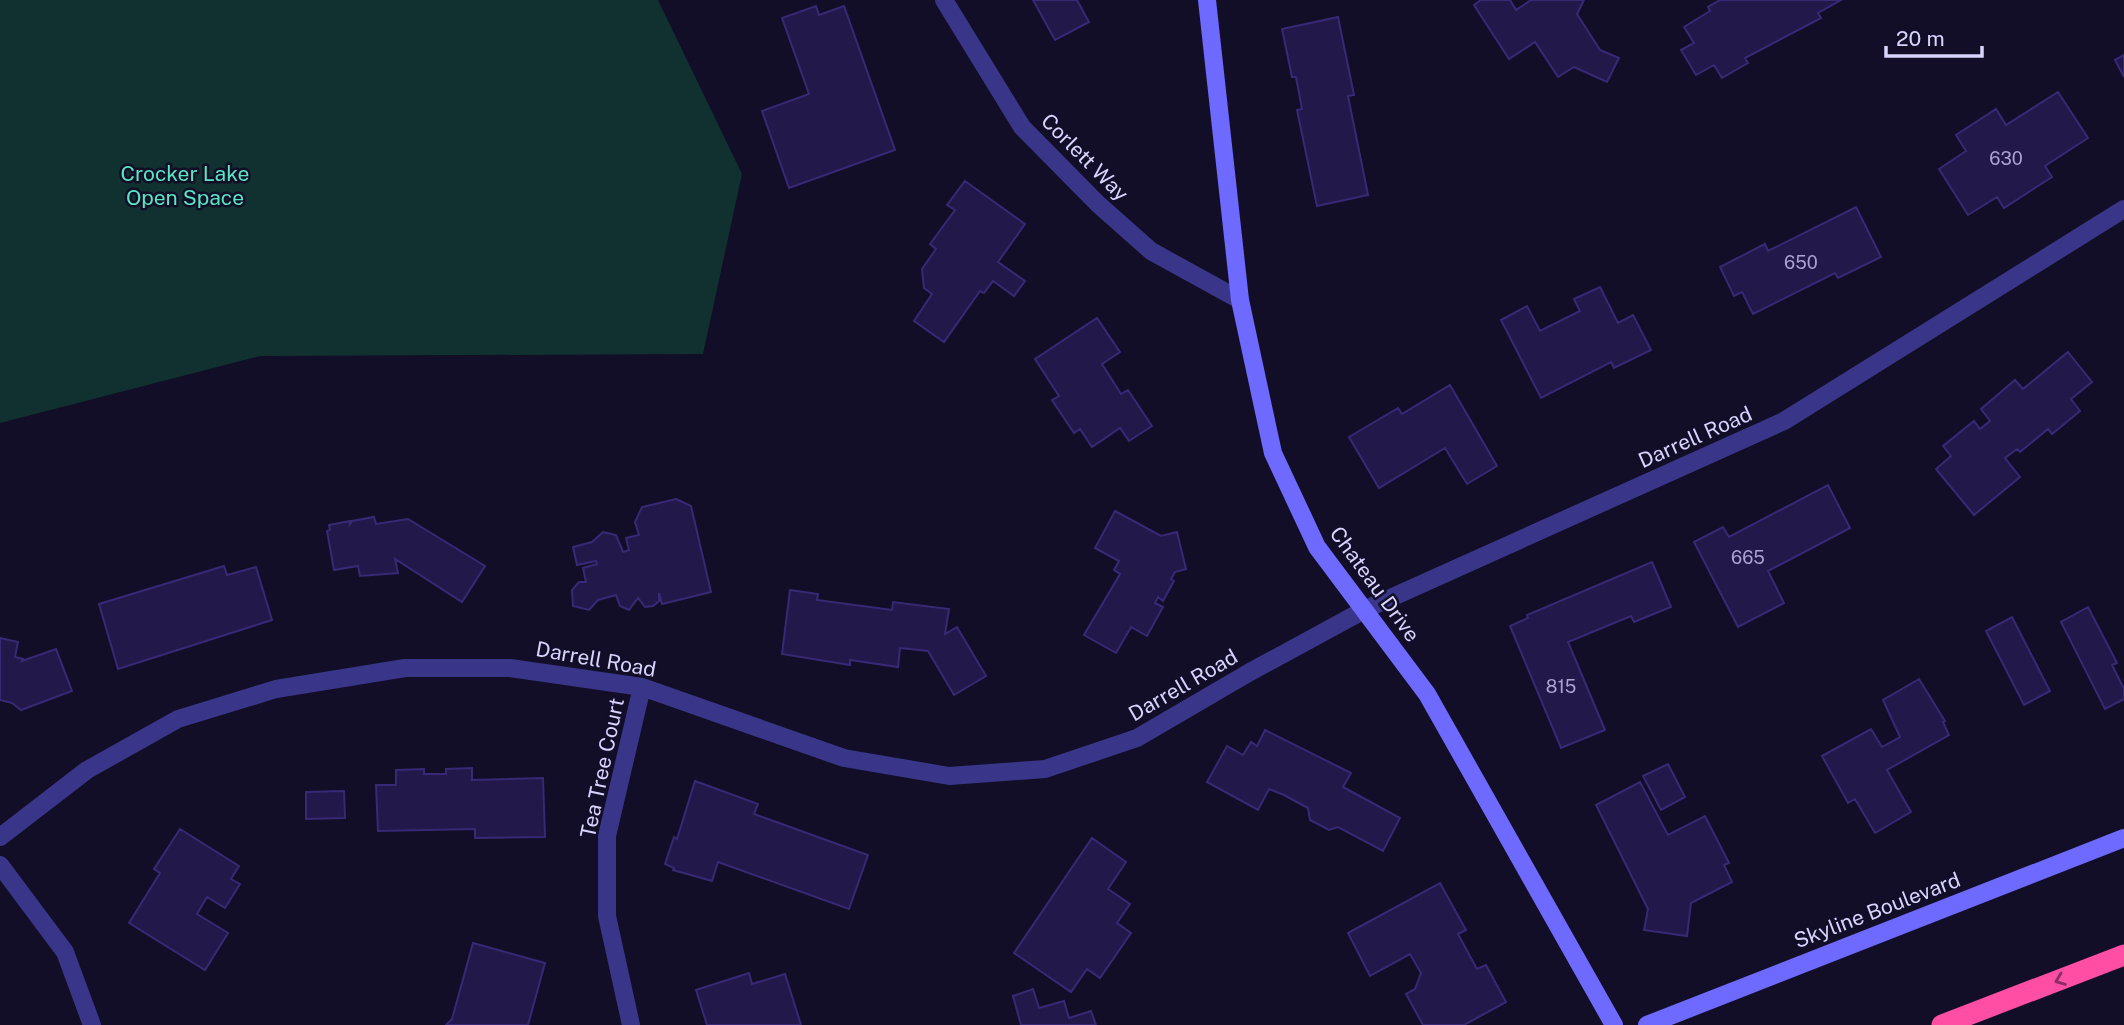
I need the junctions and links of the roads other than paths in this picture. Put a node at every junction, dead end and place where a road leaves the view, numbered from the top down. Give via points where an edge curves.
1 (944, 0) edge
2 (1207, 0) edge
3 (2124, 209) edge
4 (1240, 300) junction
5 (1366, 609) junction
6 (642, 687) junction
7 (0, 837) edge
8 (2124, 838) edge
9 (0, 865) edge
10 (2124, 955) edge
11 (92, 1025) edge
12 (631, 1025) edge
13 (1614, 1025) edge
14 (1647, 1025) edge
15 (1942, 1025) edge

1 - 4 street, Corlett Way via 1023,127 1098,204 1151,251
2 - 4 street, Chateau Drive
3 - 5 street, Darrell Road via 1784,421
4 - 5 street, Chateau Drive via 1273,453 1317,547
5 - 6 street, Darrell Road via 1137,738 1045,769 949,776 844,758
5 - 13 street, Chateau Drive via 1427,694
6 - 7 street, Darrell Road via 510,668 405,668 276,689 178,719 87,771
6 - 12 street, Tea Tree Court via 607,836 607,916
8 - 14 street, Skyline Boulevard
9 - 11 street via 65,953
10 -> 15 highway

